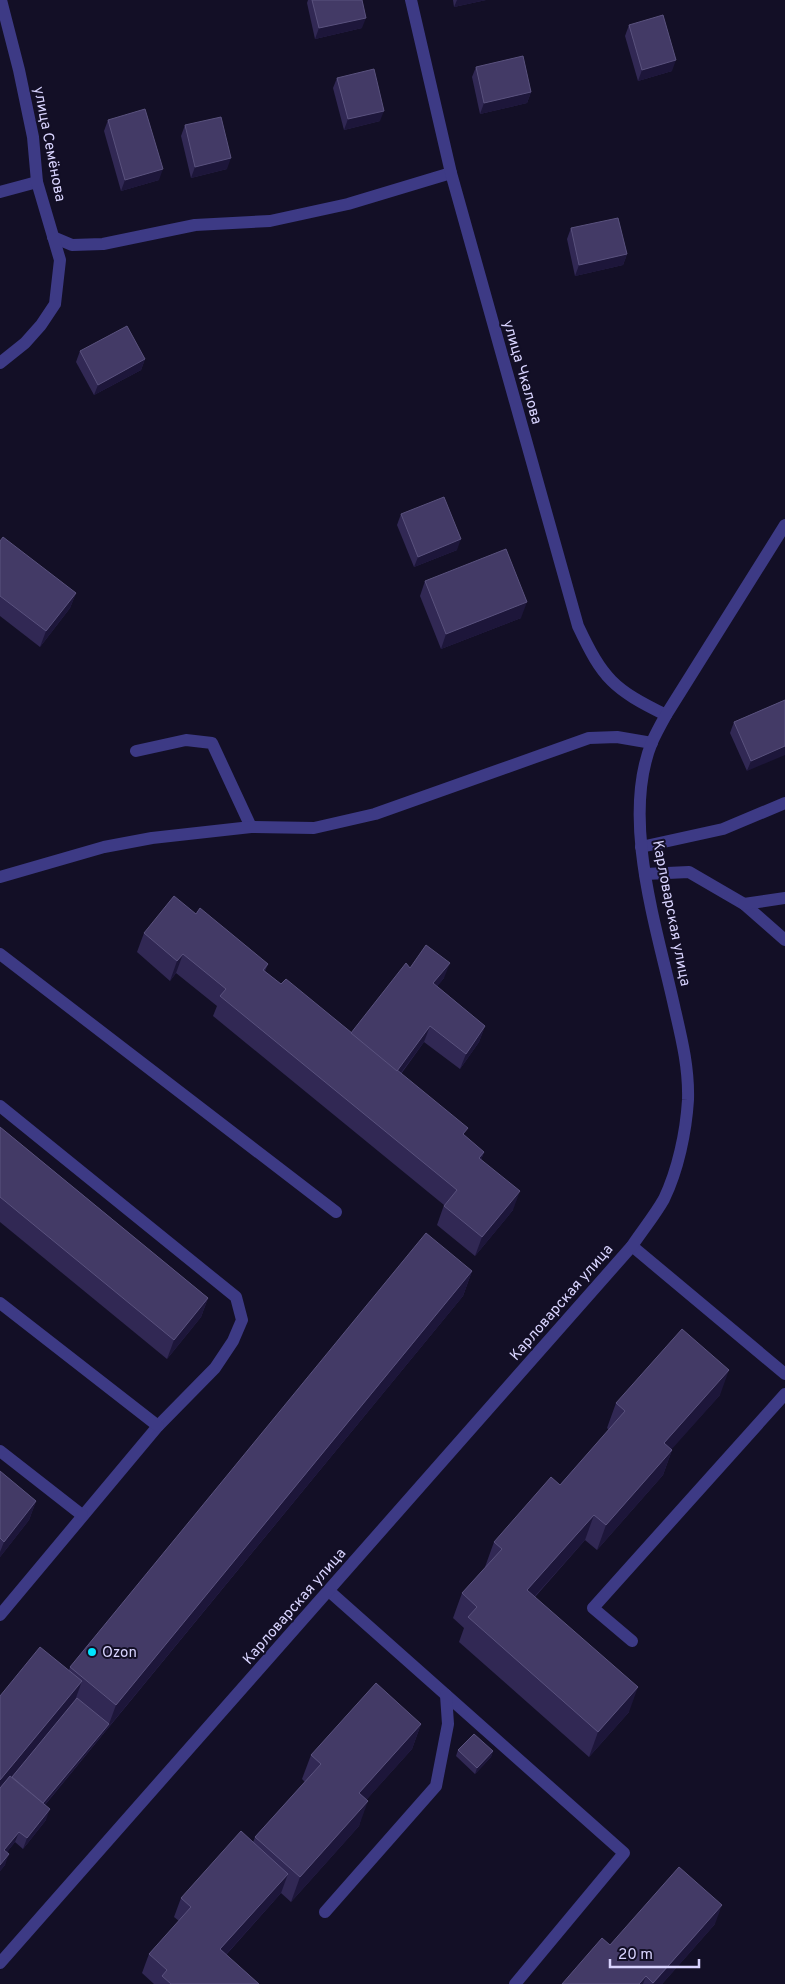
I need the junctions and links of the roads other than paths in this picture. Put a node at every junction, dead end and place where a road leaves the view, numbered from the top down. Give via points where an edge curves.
1 (1, 0) edge
2 (411, 0) edge
3 (451, 172) junction
4 (37, 182) junction
5 (0, 192) edge
6 (53, 237) junction
7 (0, 363) edge
8 (785, 525) edge
9 (666, 715) junction
10 (652, 743) junction
11 (136, 751) dead end
12 (785, 803) edge
13 (251, 827) junction
14 (641, 847) junction
15 (645, 874) junction
16 (0, 877) edge
17 (785, 898) edge
18 (744, 904) junction
19 (785, 940) edge
20 (0, 954) edge
21 (0, 1106) edge
22 (336, 1212) dead end
23 (632, 1246) junction
24 (0, 1303) edge
25 (785, 1374) edge
26 (785, 1394) edge
27 (158, 1426) junction
28 (0, 1451) edge
29 (82, 1515) junction
30 (329, 1591) junction
31 (0, 1615) edge
32 (632, 1641) dead end
33 (446, 1695) junction
34 (325, 1912) dead end
35 (0, 1962) edge
36 (515, 1984) edge

1 - 4 street, улица Семёнова via 33,137
2 - 3 street, улица Чкалова
3 - 6 street via 348,204 270,221 195,225 104,244 72,245
3 - 9 street, улица Чкалова via 578,626 593,658 609,680 630,697
4 - 5 street
4 - 6 street, улица Семёнова
6 - 7 street, улица Семёнова via 60,260 55,304 25,343
8 - 9 street, Карловарская улица
9 - 10 street, Карловарская улица
10 - 13 street via 617,737 589,738 375,814 314,828
10 - 14 street, Карловарская улица via 643,776 639,810
11 - 13 street via 186,740 212,743
12 - 14 street via 724,829
13 - 16 street via 104,847
14 - 15 street, Карловарская улица
15 - 18 street via 689,872
15 - 23 street, Карловарская улица via 686,1061 688,1100 676,1164 664,1199
17 - 18 street
18 - 19 street
20 - 22 street
21 - 27 street via 236,1297 242,1320 233,1341 214,1368
23 - 25 street
23 - 30 street, Карловарская улица
24 - 27 street
26 - 32 street via 593,1608
27 - 29 street
28 - 29 street
29 - 31 street
30 - 33 street
30 - 35 street, Карловарская улица
33 - 34 street via 448,1724 436,1786
33 - 36 street via 624,1853

